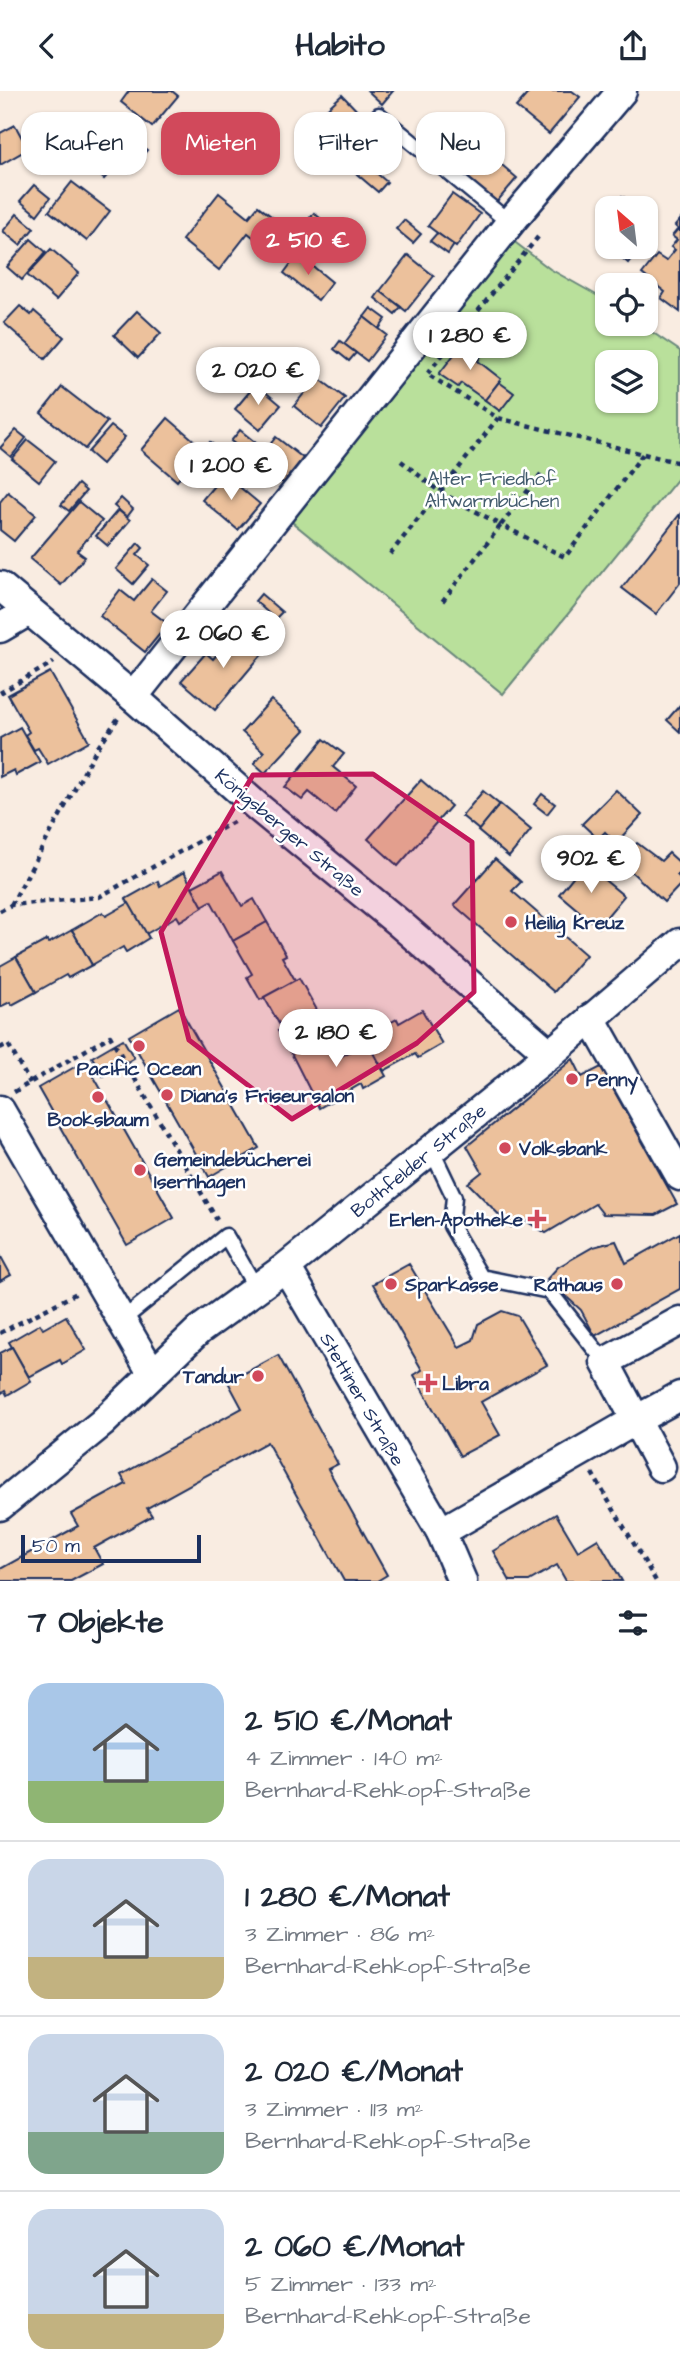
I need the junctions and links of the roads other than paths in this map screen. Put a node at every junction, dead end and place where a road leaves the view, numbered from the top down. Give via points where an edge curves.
1 (622, 91) edge
2 (402, 133) edge
3 (510, 223) junction
4 (0, 586) edge
5 (29, 611) junction
6 (0, 628) edge
7 (133, 697) junction
8 (680, 943) edge
9 (591, 1018) junction
10 (550, 1054) junction
11 (4, 1103) edge
12 (431, 1149) junction
13 (680, 1176) edge
14 (286, 1267) junction
15 (256, 1287) junction
16 (121, 1321) junction
17 (680, 1321) edge
18 (605, 1362) junction
19 (152, 1373) junction
20 (680, 1396) edge
21 (636, 1420) junction
22 (661, 1467) dead end
23 (0, 1506) edge
24 (441, 1532) junction
25 (462, 1581) edge

1 - 3 street
2 - 3 lane
3 - 7 street
4 - 5 street, Königsberger Straße
5 - 6 street
5 - 7 street, Königsberger Straße
7 - 10 street, Königsberger Straße
8 - 9 street, Bothfelder Straße
9 - 10 street, Bothfelder Straße
9 - 13 street
10 - 12 street, Bothfelder Straße
11 - 16 street
12 - 14 street, Bothfelder Straße
12 - 18 lane via 454,1197 451,1226 481,1277 549,1291
14 - 15 street, Bothfelder Straße
14 - 24 street, Stettiner Straße
15 - 16 lane via 226,1236
15 - 19 street, Bothfelder Straße
16 - 19 street
17 - 18 street
18 - 21 street
19 - 23 street, Bothfelder Straße via 102,1423
20 - 21 street
21 - 22 street
21 - 24 street
24 - 25 street, Stettiner Straße

